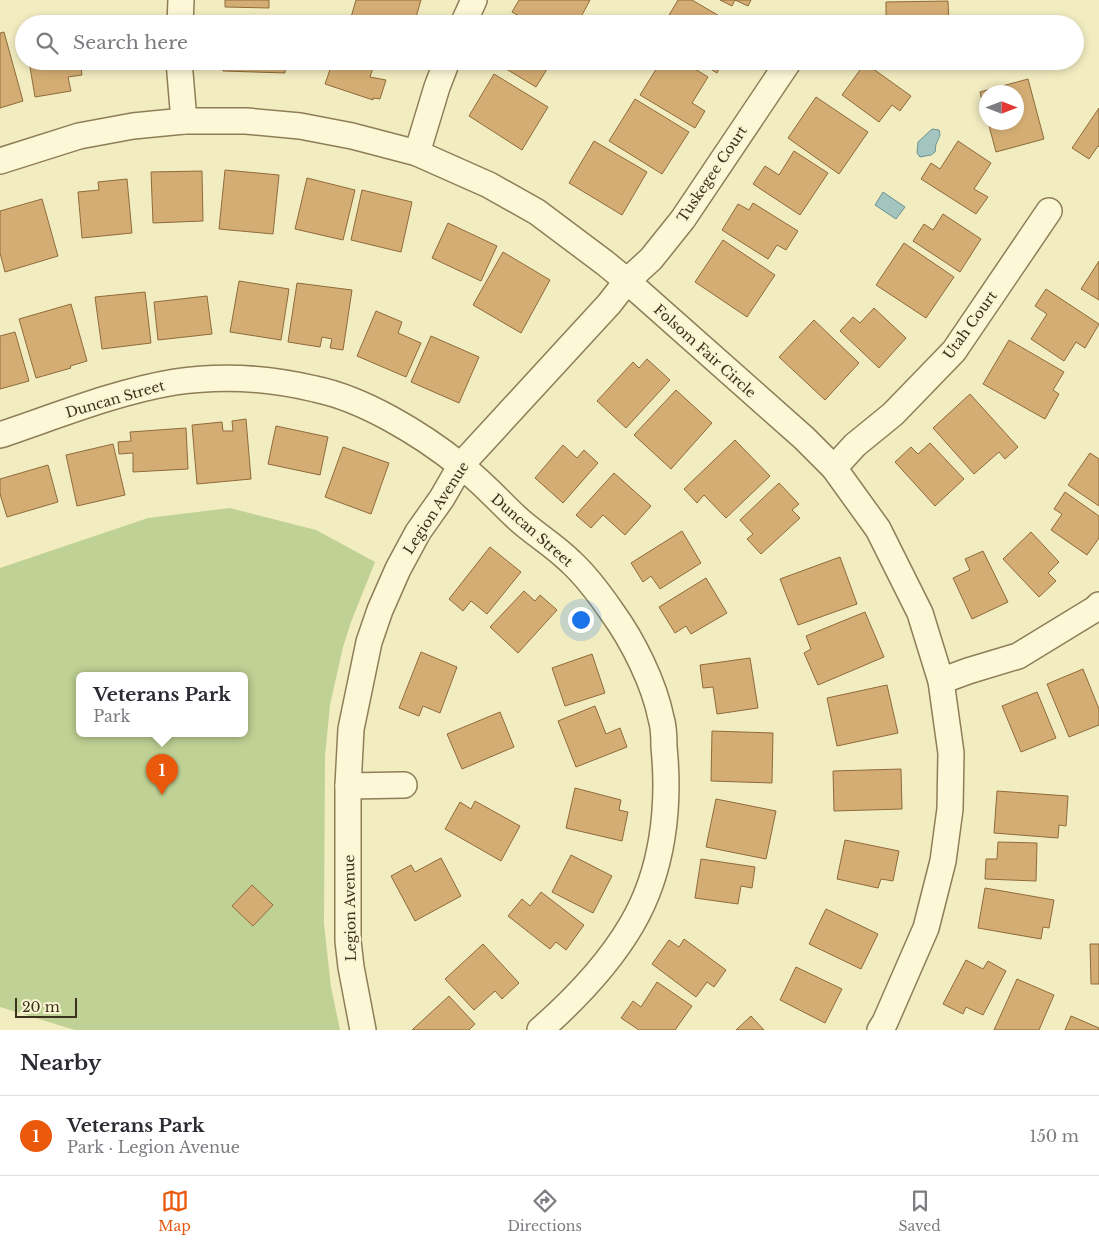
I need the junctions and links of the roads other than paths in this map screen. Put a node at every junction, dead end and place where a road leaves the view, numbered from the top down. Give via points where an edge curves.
1 (181, 0) edge
2 (474, 0) edge
3 (180, 15) edge
4 (466, 15) edge
5 (181, 70) edge
6 (443, 70) edge
7 (783, 70) edge
8 (184, 121) junction
9 (417, 153) junction
10 (0, 161) edge
11 (1049, 211) dead end
12 (628, 282) junction
13 (0, 435) edge
14 (461, 465) junction
15 (834, 468) junction
16 (1099, 605) edge
17 (941, 681) junction
18 (404, 785) dead end
19 (348, 786) junction
20 (887, 1027) edge
21 (363, 1030) edge
22 (540, 1030) edge

1 - 3 street
2 - 4 street
5 - 8 street
6 - 9 street
7 - 12 street, Tuskegee Court via 683,219 651,260
8 - 9 street, Folsom Fair Circle via 246,121 300,126
8 - 10 street, Folsom Fair Circle via 79,136
9 - 12 street, Folsom Fair Circle via 489,185 537,212
11 - 15 street, Utah Court via 954,351 893,414
12 - 14 street, Legion Avenue
12 - 15 street, Folsom Fair Circle
13 - 14 street, Duncan Street via 151,387 184,381 238,378 318,389 359,404 400,424
14 - 19 street, Legion Avenue via 398,569 368,642 350,729
14 - 22 street, Duncan Street via 521,522 572,562 612,612 643,663 662,718 667,775 664,827 653,878 633,923 599,970
15 - 17 street, Folsom Fair Circle via 878,529 920,613
16 - 17 street via 1018,656
17 - 20 street, Folsom Fair Circle via 951,753 950,809 943,861 926,928
18 - 19 street
19 - 21 street, Legion Avenue via 348,941

